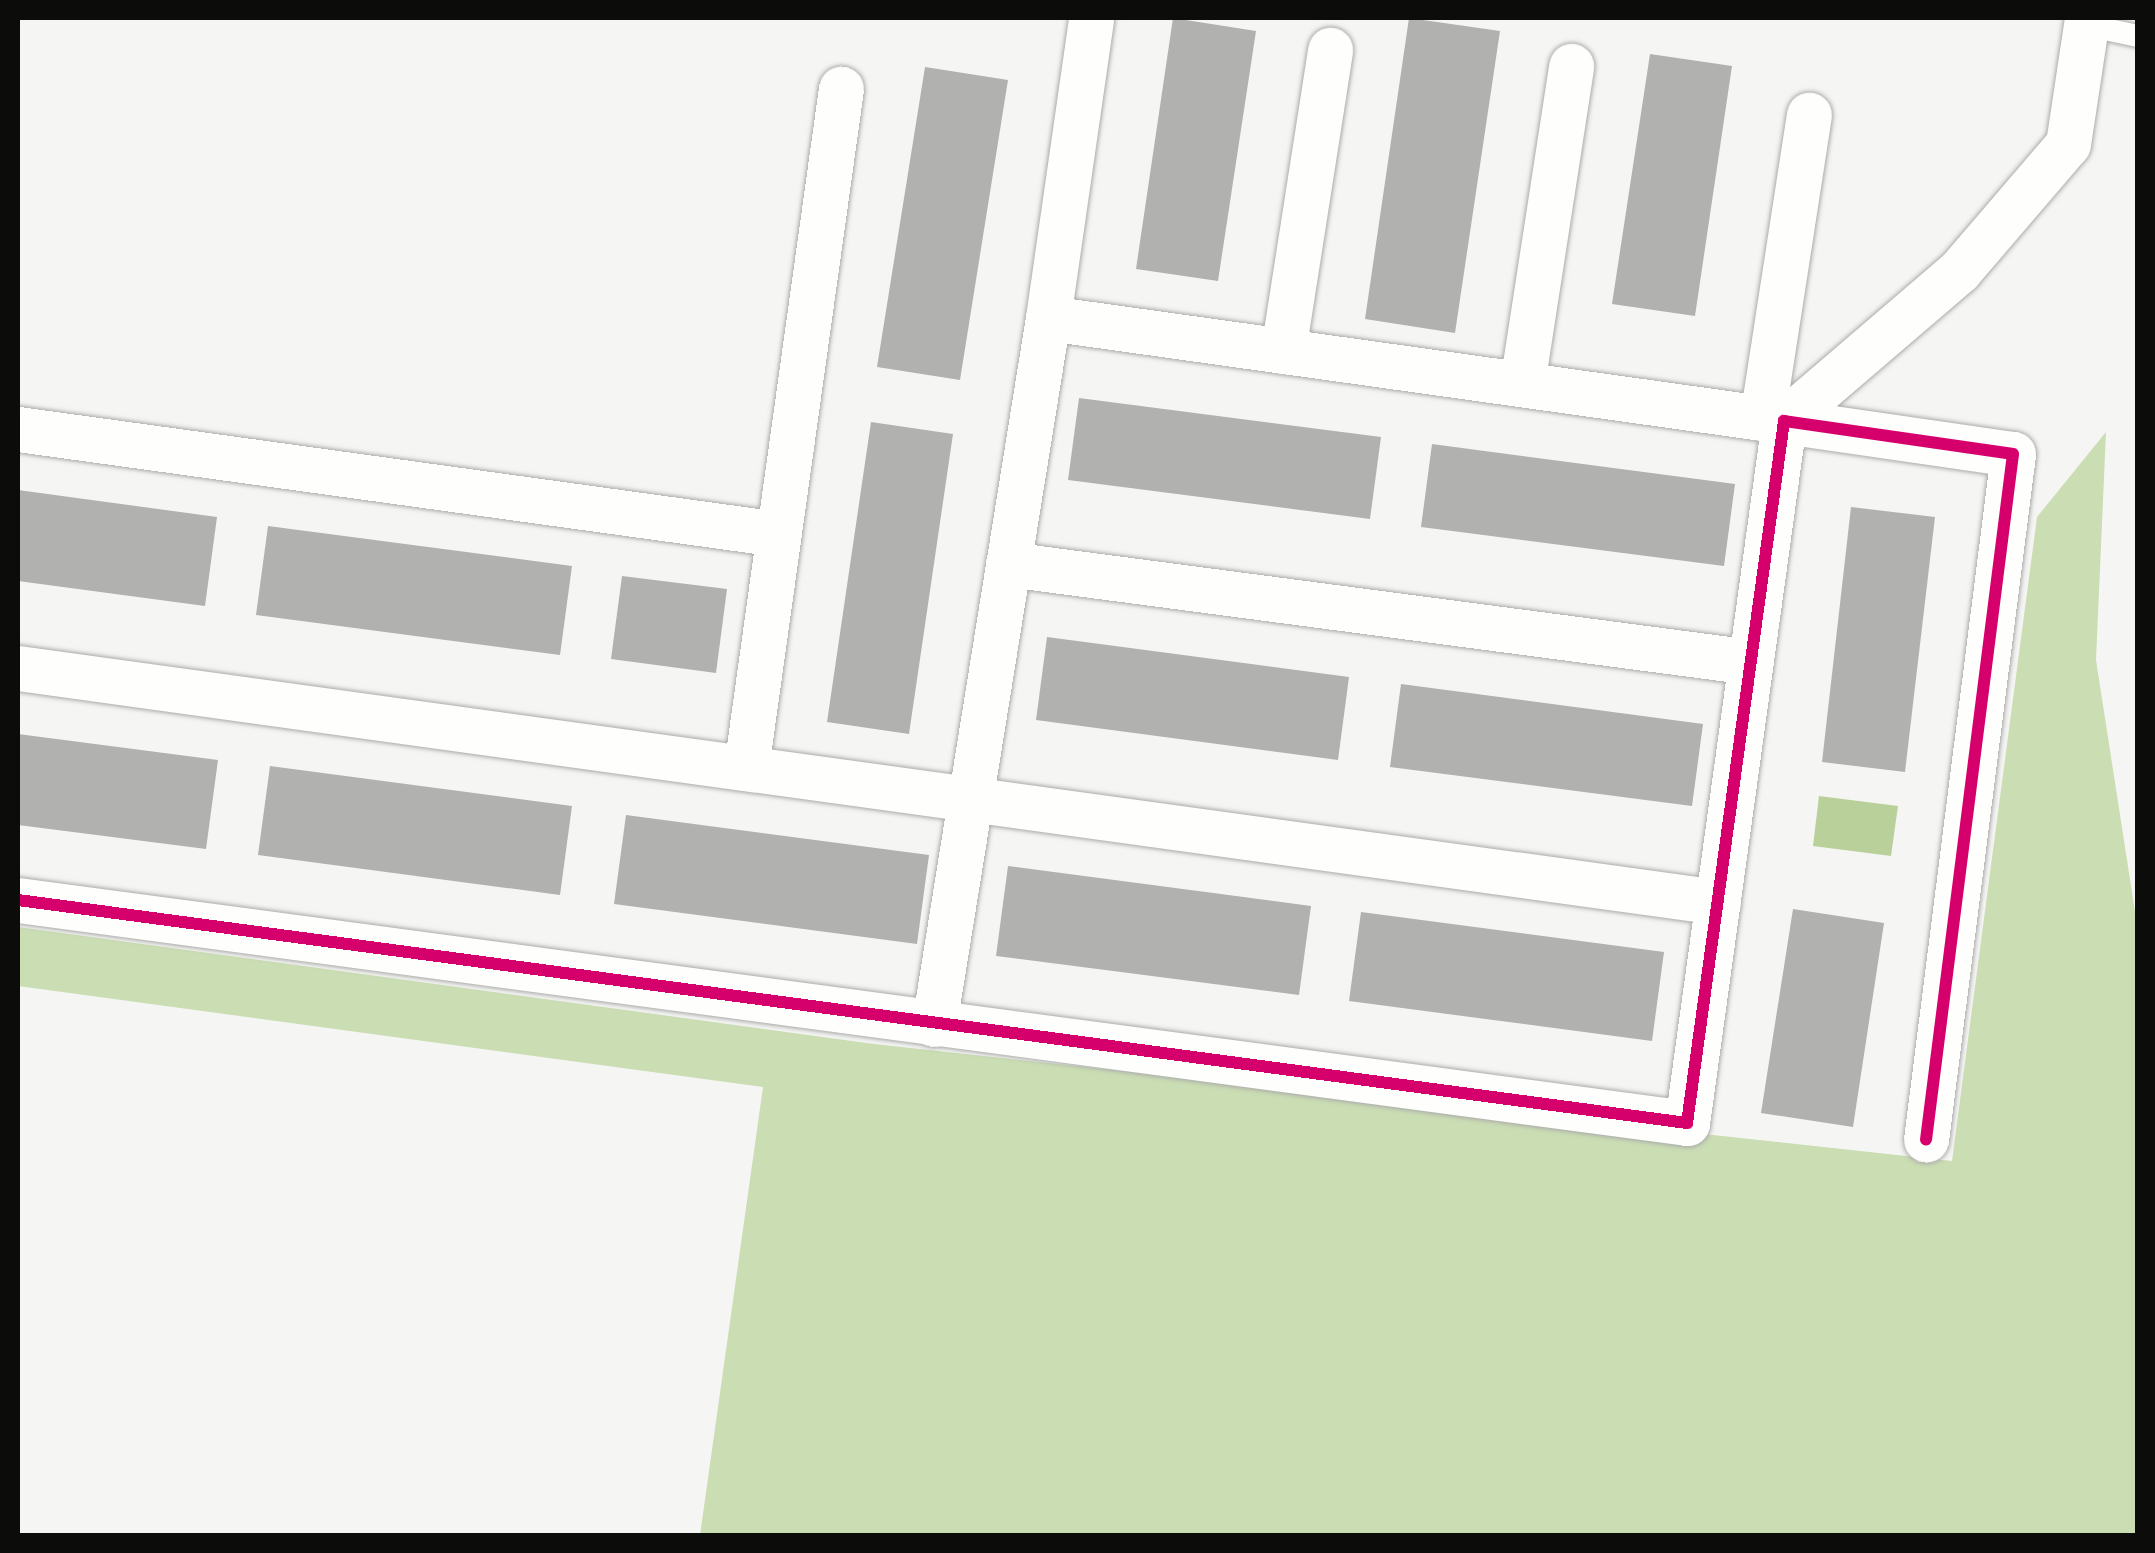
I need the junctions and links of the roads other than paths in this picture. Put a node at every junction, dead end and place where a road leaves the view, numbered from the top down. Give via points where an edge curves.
1 (1091, 18) edge
2 (2086, 21) edge
3 (2138, 36) edge
4 (1330, 50) dead end
5 (1571, 66) dead end
6 (842, 90) dead end
7 (1809, 115) dead end
8 (1048, 318) junction
9 (1283, 351) junction
10 (1522, 384) junction
11 (1773, 420) junction
12 (18, 430) edge
13 (780, 534) junction
14 (1008, 564) junction
15 (1751, 662) junction
16 (18, 668) edge
17 (746, 768) junction
18 (971, 794) junction
19 (18, 900) edge
20 (1718, 902) junction
21 (934, 1024) junction
22 (1926, 1140) dead end

1 - 8 street
2 - 3 lane
2 - 11 street via 2068,144 1959,271
4 - 9 street
5 - 10 street
6 - 13 street
7 - 11 street
8 - 9 street
8 - 14 street
9 - 10 street
10 - 11 street
11 - 15 street
11 - 22 street via 2013,454
12 - 13 street
13 - 17 street
14 - 15 street
14 - 18 street
15 - 20 street
16 - 17 street
17 - 18 street
18 - 20 street
18 - 21 street
19 - 21 street
20 - 21 street via 1687,1123

